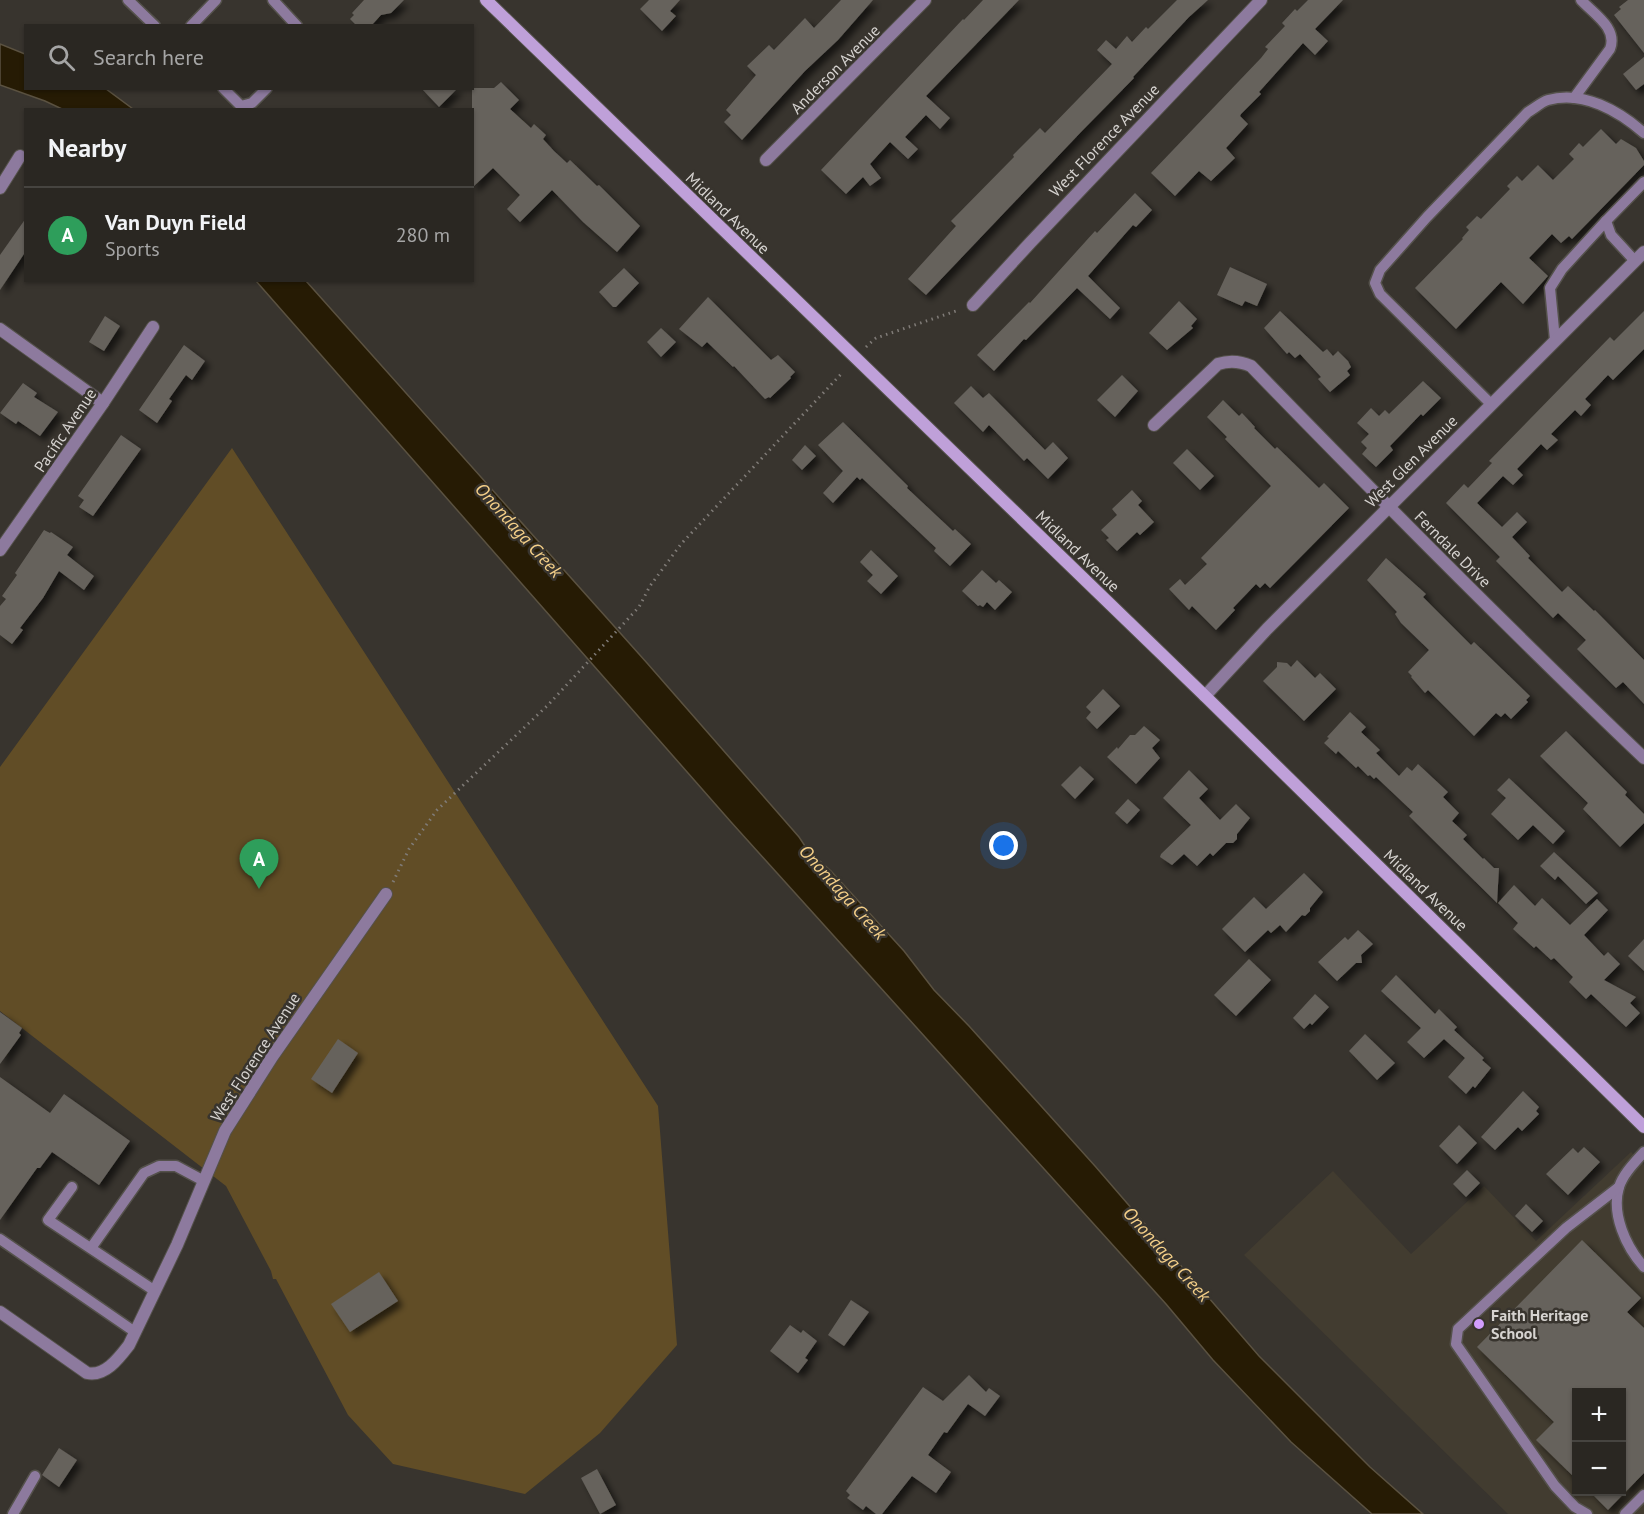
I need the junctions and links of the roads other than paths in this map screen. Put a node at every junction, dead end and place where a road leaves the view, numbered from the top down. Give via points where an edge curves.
1 (128, 0) edge
2 (216, 0) edge
3 (273, 0) edge
4 (486, 0) edge
5 (926, 0) edge
6 (1261, 0) edge
7 (1581, 0) edge
8 (153, 24) edge
9 (193, 24) edge
10 (295, 24) edge
11 (225, 90) edge
12 (265, 90) edge
13 (1574, 98) junction
14 (1644, 133) edge
15 (20, 156) dead end
16 (766, 160) dead end
17 (1644, 182) edge
18 (0, 188) edge
19 (1606, 221) junction
20 (1644, 252) edge
21 (1635, 261) junction
22 (973, 305) road end
23 (153, 327) dead end
24 (0, 329) edge
25 (1555, 340) junction
26 (103, 403) junction
27 (1491, 404) junction
28 (1154, 425) dead end
29 (1388, 508) junction
30 (0, 550) edge
31 (1205, 696) junction
32 (1644, 758) edge
33 (386, 894) road end
34 (1644, 1127) edge
35 (1644, 1152) edge
36 (204, 1181) junction
37 (72, 1187) dead end
38 (1619, 1187) junction
39 (0, 1239) edge
40 (91, 1248) junction
41 (1644, 1267) edge
42 (155, 1291) junction
43 (0, 1312) edge
44 (135, 1332) junction
45 (35, 1476) dead end
46 (1644, 1495) edge
47 (14, 1514) edge
48 (1587, 1514) edge
49 (1625, 1514) edge

1 - 8 lane
2 - 9 lane
3 - 10 lane
4 - 31 street, Midland Avenue
5 - 16 street, Anderson Avenue
6 - 22 street, West Florence Avenue
7 - 13 lane via 1612,32 1613,40
11 - 12 lane via 241,106 252,103
13 - 14 lane via 1589,100 1625,117
13 - 27 lane via 1548,100 1528,112 1427,217 1380,270 1375,283 1380,294
15 - 18 street
17 - 19 lane
19 - 21 lane via 1611,235
19 - 25 lane via 1550,288
20 - 21 street, West Glen Avenue
21 - 25 street, West Glen Avenue
23 - 26 street, Pacific Avenue
24 - 26 street
25 - 27 street, West Glen Avenue
26 - 30 street, Pacific Avenue
27 - 29 street, West Glen Avenue
28 - 29 street, Ferndale Drive via 1218,364 1241,361 1251,366
29 - 31 street, West Glen Avenue
29 - 32 street, Ferndale Drive
31 - 34 street, Midland Avenue
33 - 36 street, West Florence Avenue via 225,1131
35 - 38 lane
36 - 40 lane via 176,1166 159,1166 144,1173
36 - 42 street, West Florence Avenue
37 - 40 lane via 48,1220
38 - 41 lane via 1617,1210 1622,1231
38 - 48 lane via 1566,1228 1458,1329 1456,1344 1555,1486
39 - 44 lane
40 - 42 lane
42 - 44 street, West Florence Avenue
43 - 44 street, West Florence Avenue via 95,1375 120,1357
45 - 47 lane
46 - 49 lane

